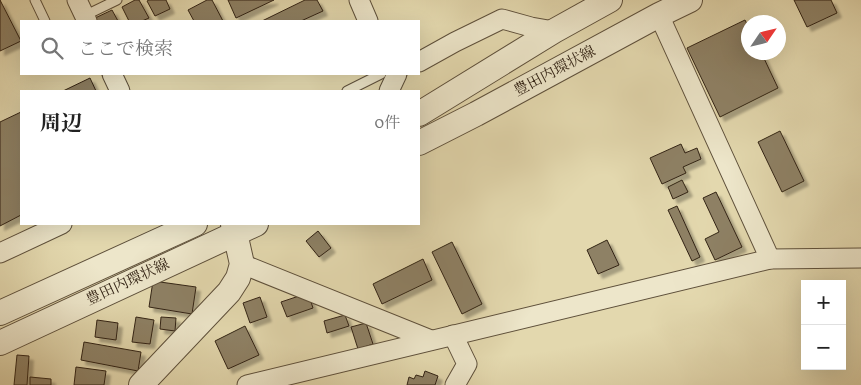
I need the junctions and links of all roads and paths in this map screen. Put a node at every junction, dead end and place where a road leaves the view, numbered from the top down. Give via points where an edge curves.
1 (35, 0) edge
2 (118, 0) edge
3 (359, 0) edge
4 (610, 0) edge
5 (690, 0) edge
6 (656, 7) edge
7 (83, 12) edge
8 (45, 20) edge
9 (368, 20) edge
10 (554, 31) junction
11 (420, 61) edge
12 (112, 75) edge
13 (379, 75) edge
14 (397, 75) edge
15 (120, 90) edge
16 (349, 90) edge
17 (389, 90) edge
18 (420, 113) edge
19 (420, 142) edge
20 (60, 225) edge
21 (193, 225) edge
22 (250, 225) edge
23 (234, 228) edge
24 (0, 253) edge
25 (861, 258) edge
26 (770, 259) junction
27 (242, 264) junction
28 (0, 313) edge
29 (453, 335) junction
30 (431, 340) junction
31 (0, 344) edge
32 (141, 385) edge
33 (247, 385) edge
34 (455, 385) edge

1 - 8 lane
2 - 7 lane
3 - 9 street
4 - 10 street
5 - 6 street, 豊田内環状線
6 - 19 street, 豊田内環状線 via 484,110
6 - 26 street
10 - 11 street via 502,19
10 - 18 street
12 - 15 street
13 - 16 lane
14 - 17 street
20 - 24 street
21 - 28 street, 豊田内環状線
22 - 23 street, 豊田内環状線
23 - 27 street
23 - 31 street, 豊田内環状線
25 - 26 street
26 - 29 street
27 - 30 street
27 - 32 street via 229,292
29 - 30 street
29 - 34 street via 467,364
30 - 33 street

